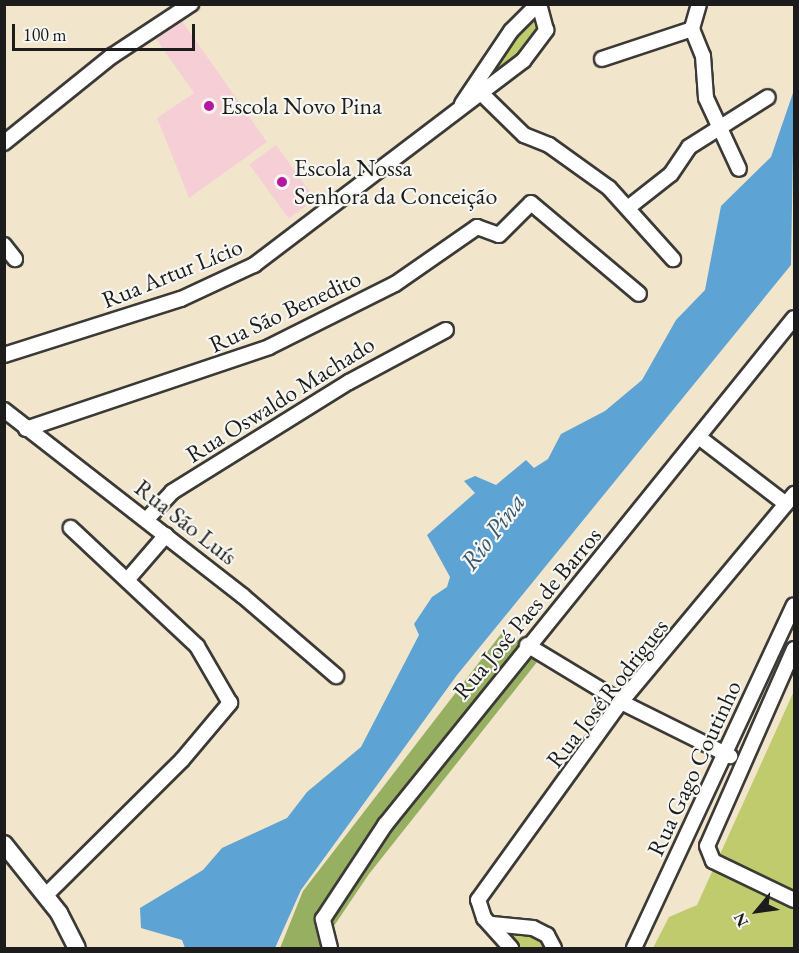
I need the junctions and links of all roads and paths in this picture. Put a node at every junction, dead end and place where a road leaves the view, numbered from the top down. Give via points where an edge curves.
1 (191, 4) edge
2 (539, 4) edge
3 (699, 4) edge
4 (692, 29) junction
5 (602, 59) dead end
6 (482, 74) junction
7 (495, 85) junction
8 (482, 93) junction
9 (768, 97) dead end
10 (456, 113) junction
11 (716, 128) junction
12 (4, 143) edge
13 (739, 169) dead end
14 (629, 207) junction
15 (4, 245) edge
16 (15, 259) dead end
17 (673, 259) dead end
18 (639, 294) dead end
19 (795, 318) edge
20 (446, 330) dead end
21 (4, 355) edge
22 (4, 410) edge
23 (26, 429) junction
24 (700, 438) junction
25 (790, 499) edge
26 (147, 519) junction
27 (71, 528) dead end
28 (166, 535) junction
29 (128, 579) junction
30 (795, 605) edge
31 (527, 645) junction
32 (795, 649) edge
33 (336, 676) dead end
34 (621, 702) junction
35 (724, 753) junction
36 (743, 761) junction
37 (4, 844) edge
38 (46, 894) junction
39 (795, 900) edge
40 (492, 924) junction
41 (77, 948) edge
42 (330, 948) edge
43 (511, 948) edge
44 (554, 948) edge
45 (634, 948) edge

1 - 12 street via 112,56
2 - 6 street, Rua Artur Lício
2 - 7 street, Rua Artur Lício via 545,36
3 - 4 street
4 - 5 street
4 - 11 street via 703,56 706,98
6 - 7 street
6 - 10 street, Rua Artur Lício
7 - 8 street, Rua Artur Lício
8 - 10 street, Rua Artur Lício
8 - 14 street via 524,135 562,153
9 - 11 street
10 - 21 street, Rua Artur Lício via 254,265 181,299
11 - 13 street
11 - 14 street via 689,147 671,174
14 - 17 street
15 - 16 street
18 - 23 street, Rua São Benedito via 534,204 528,204 499,236 477,227 395,284 269,347
19 - 24 street, Rua José Paes de Barros
20 - 26 street, Rua Oswaldo Machado via 358,376 172,492
22 - 23 street, Rua São Luís
23 - 26 street, Rua São Luís
24 - 25 street
24 - 31 street, Rua José Paes de Barros
25 - 34 street, Rua José Rodrigues
26 - 28 street, Rua São Luís
27 - 29 street
28 - 29 street
28 - 33 street, Rua São Luís
29 - 38 street via 197,646 230,703 182,759
30 - 35 street, Rua Gago Coutinho
31 - 34 street
31 - 42 street, Rua José Paes de Barros via 386,825 323,919
32 - 36 street
34 - 35 street
34 - 40 street, Rua José Rodrigues via 478,900 478,909
35 - 36 street
35 - 45 street, Rua Gago Coutinho
36 - 39 street via 708,836 708,851 714,861
37 - 38 street
38 - 41 street
40 - 43 street, Rua José Rodrigues
40 - 44 street via 533,928 547,935

